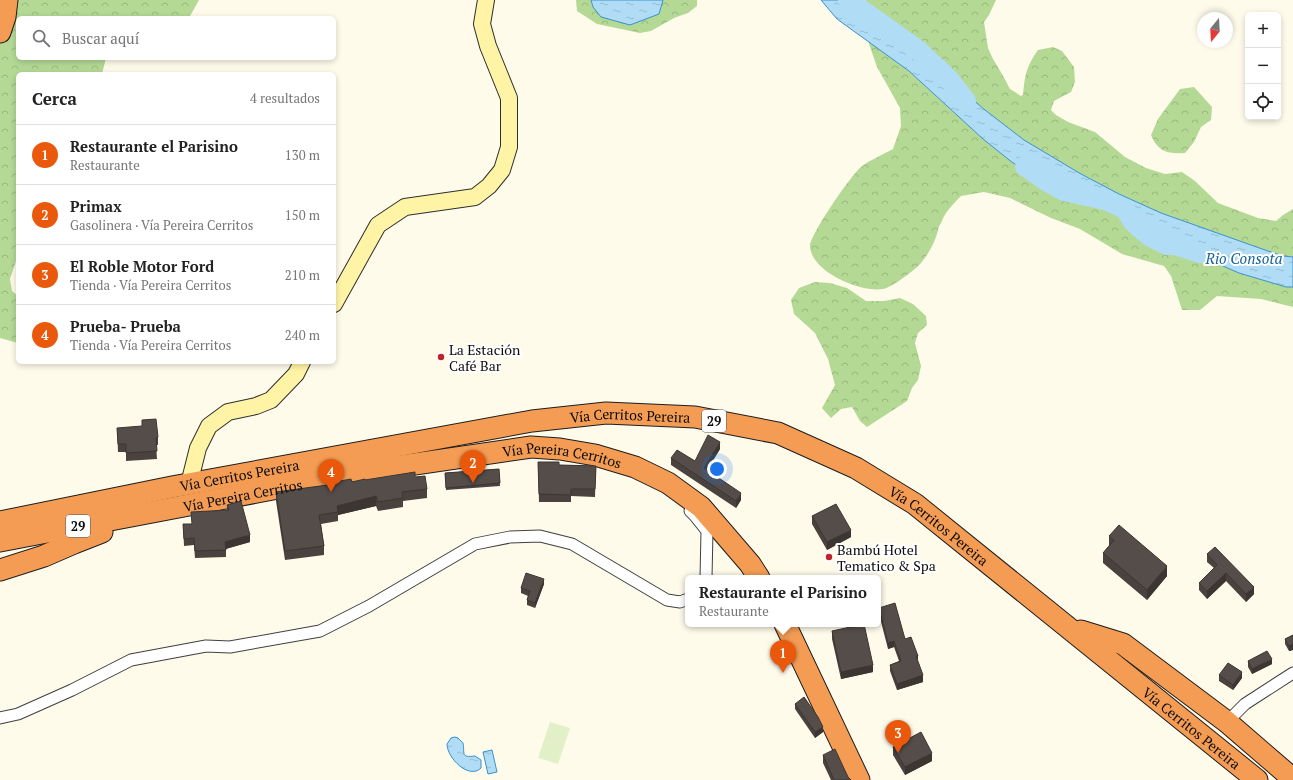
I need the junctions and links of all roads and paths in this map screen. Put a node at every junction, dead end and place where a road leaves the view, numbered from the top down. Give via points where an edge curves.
1 (7, 0) edge
2 (486, 0) edge
3 (0, 32) edge
4 (336, 300) edge
5 (301, 364) edge
6 (656, 477) junction
7 (189, 484) junction
8 (0, 510) edge
9 (63, 510) junction
10 (157, 512) junction
11 (0, 522) edge
12 (0, 541) edge
13 (74, 543) junction
14 (0, 560) edge
15 (0, 570) edge
16 (706, 575) edge
17 (758, 575) edge
18 (685, 600) edge
19 (786, 627) edge
20 (1070, 628) junction
21 (1293, 673) edge
22 (0, 718) edge
23 (1227, 722) junction
24 (1293, 779) edge
25 (859, 780) edge
26 (1257, 780) edge

1 - 3 highway
2 - 4 street via 482,24 508,98 509,147 502,170 475,197 405,207 378,225
5 - 7 street via 296,374 271,400 228,412 209,426 198,448
6 - 10 highway, Vía Pereira Cerritos / 29 via 635,467 595,455 531,447 367,471
6 - 16 street via 670,496 695,516 707,531
6 - 17 highway, Vía Pereira Cerritos / 29 via 701,507
7 - 9 highway, Vía Cerritos Pereira / 29
7 - 20 highway, Vía Cerritos Pereira / 29 via 532,421 606,413 695,417 778,434 856,468 915,504
8 - 9 highway
9 - 11 highway, 29
10 - 12 highway, 29
10 - 13 highway
13 - 14 highway
13 - 15 highway
18 - 22 street via 667,600 572,544 540,536 510,537 475,544 369,606 320,631 230,647 206,646 131,660 18,714
19 - 25 highway
20 - 23 highway via 1124,644
20 - 26 highway, Vía Cerritos Pereira / 29
21 - 23 street via 1245,704
23 - 24 highway

